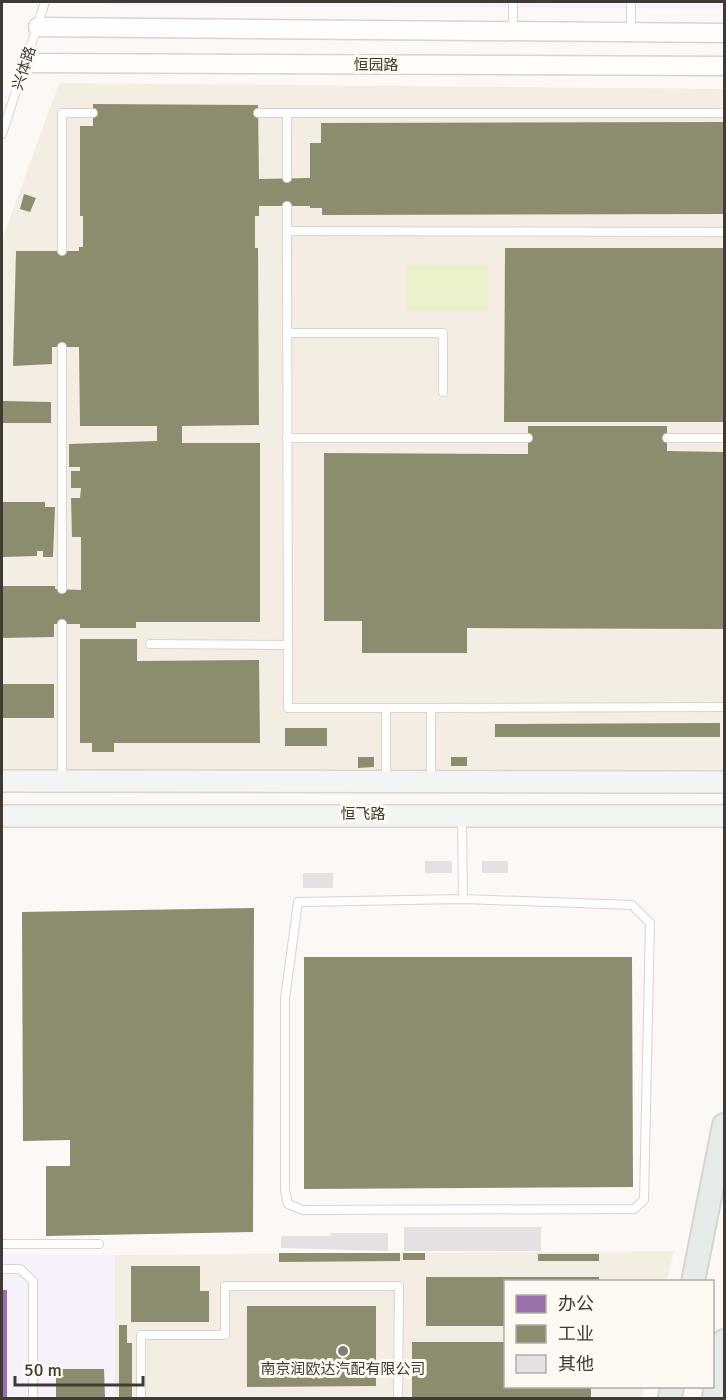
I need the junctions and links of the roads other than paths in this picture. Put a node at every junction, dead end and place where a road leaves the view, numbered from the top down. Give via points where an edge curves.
1 (45, 2) edge
2 (513, 2) edge
3 (631, 2) edge
4 (38, 27) junction
5 (517, 32) junction
6 (631, 33) junction
7 (724, 33) edge
8 (27, 63) junction
9 (521, 65) junction
10 (724, 66) edge
11 (93, 113) dead end
12 (258, 113) dead end
13 (287, 113) junction
14 (724, 113) edge
15 (2, 134) edge
16 (287, 178) dead end
17 (287, 206) dead end
18 (287, 231) junction
19 (724, 232) edge
20 (62, 251) dead end
21 (287, 333) junction
22 (62, 347) dead end
23 (443, 392) dead end
24 (287, 438) junction
25 (528, 438) dead end
26 (667, 438) dead end
27 (724, 438) edge
28 (62, 589) dead end
29 (62, 624) dead end
30 (150, 644) dead end
31 (288, 645) junction
32 (724, 707) edge
33 (386, 708) junction
34 (431, 708) junction
35 (2, 781) edge
36 (62, 781) junction
37 (386, 782) junction
38 (431, 782) junction
39 (724, 782) edge
40 (462, 814) junction
41 (2, 816) edge
42 (724, 816) edge
43 (463, 899) junction
44 (724, 1125) edge
45 (2, 1244) edge
46 (99, 1244) dead end
47 (2, 1269) edge
48 (693, 1280) edge
49 (724, 1341) edge
50 (33, 1398) edge
51 (141, 1398) edge
52 (398, 1398) edge
53 (714, 1398) edge

1 - 4 lane, 兴体路
2 - 5 lane
3 - 6 lane
4 - 5 street
4 - 8 lane, 兴体路
5 - 6 street
5 - 9 street
6 - 7 street
8 - 9 street, 恒园路
8 - 15 lane, 兴体路
9 - 10 street, 恒园路
11 - 20 lane via 62,113
12 - 13 lane
13 - 14 lane
13 - 16 lane
17 - 18 lane
18 - 19 lane
18 - 21 lane
21 - 23 lane via 443,333
21 - 24 lane
22 - 28 lane
24 - 25 lane
24 - 31 lane
26 - 27 lane
29 - 36 lane
30 - 31 lane
31 - 33 lane via 288,708
32 - 34 lane
33 - 34 lane
33 - 37 lane
34 - 38 lane
35 - 36 main road
36 - 37 main road
37 - 38 main road
38 - 39 main road
40 - 41 main road, 恒飞路
40 - 42 main road, 恒飞路
40 - 43 lane
43 - 43 lane via 632,905 650,923 644,1200 634,1209 303,1210 288,1204 285,999 298,902
44 - 48 main road
45 - 46 lane
47 - 50 lane via 20,1269 33,1281
49 - 53 main road
51 - 52 lane via 141,1335 225,1335 225,1286 399,1286

